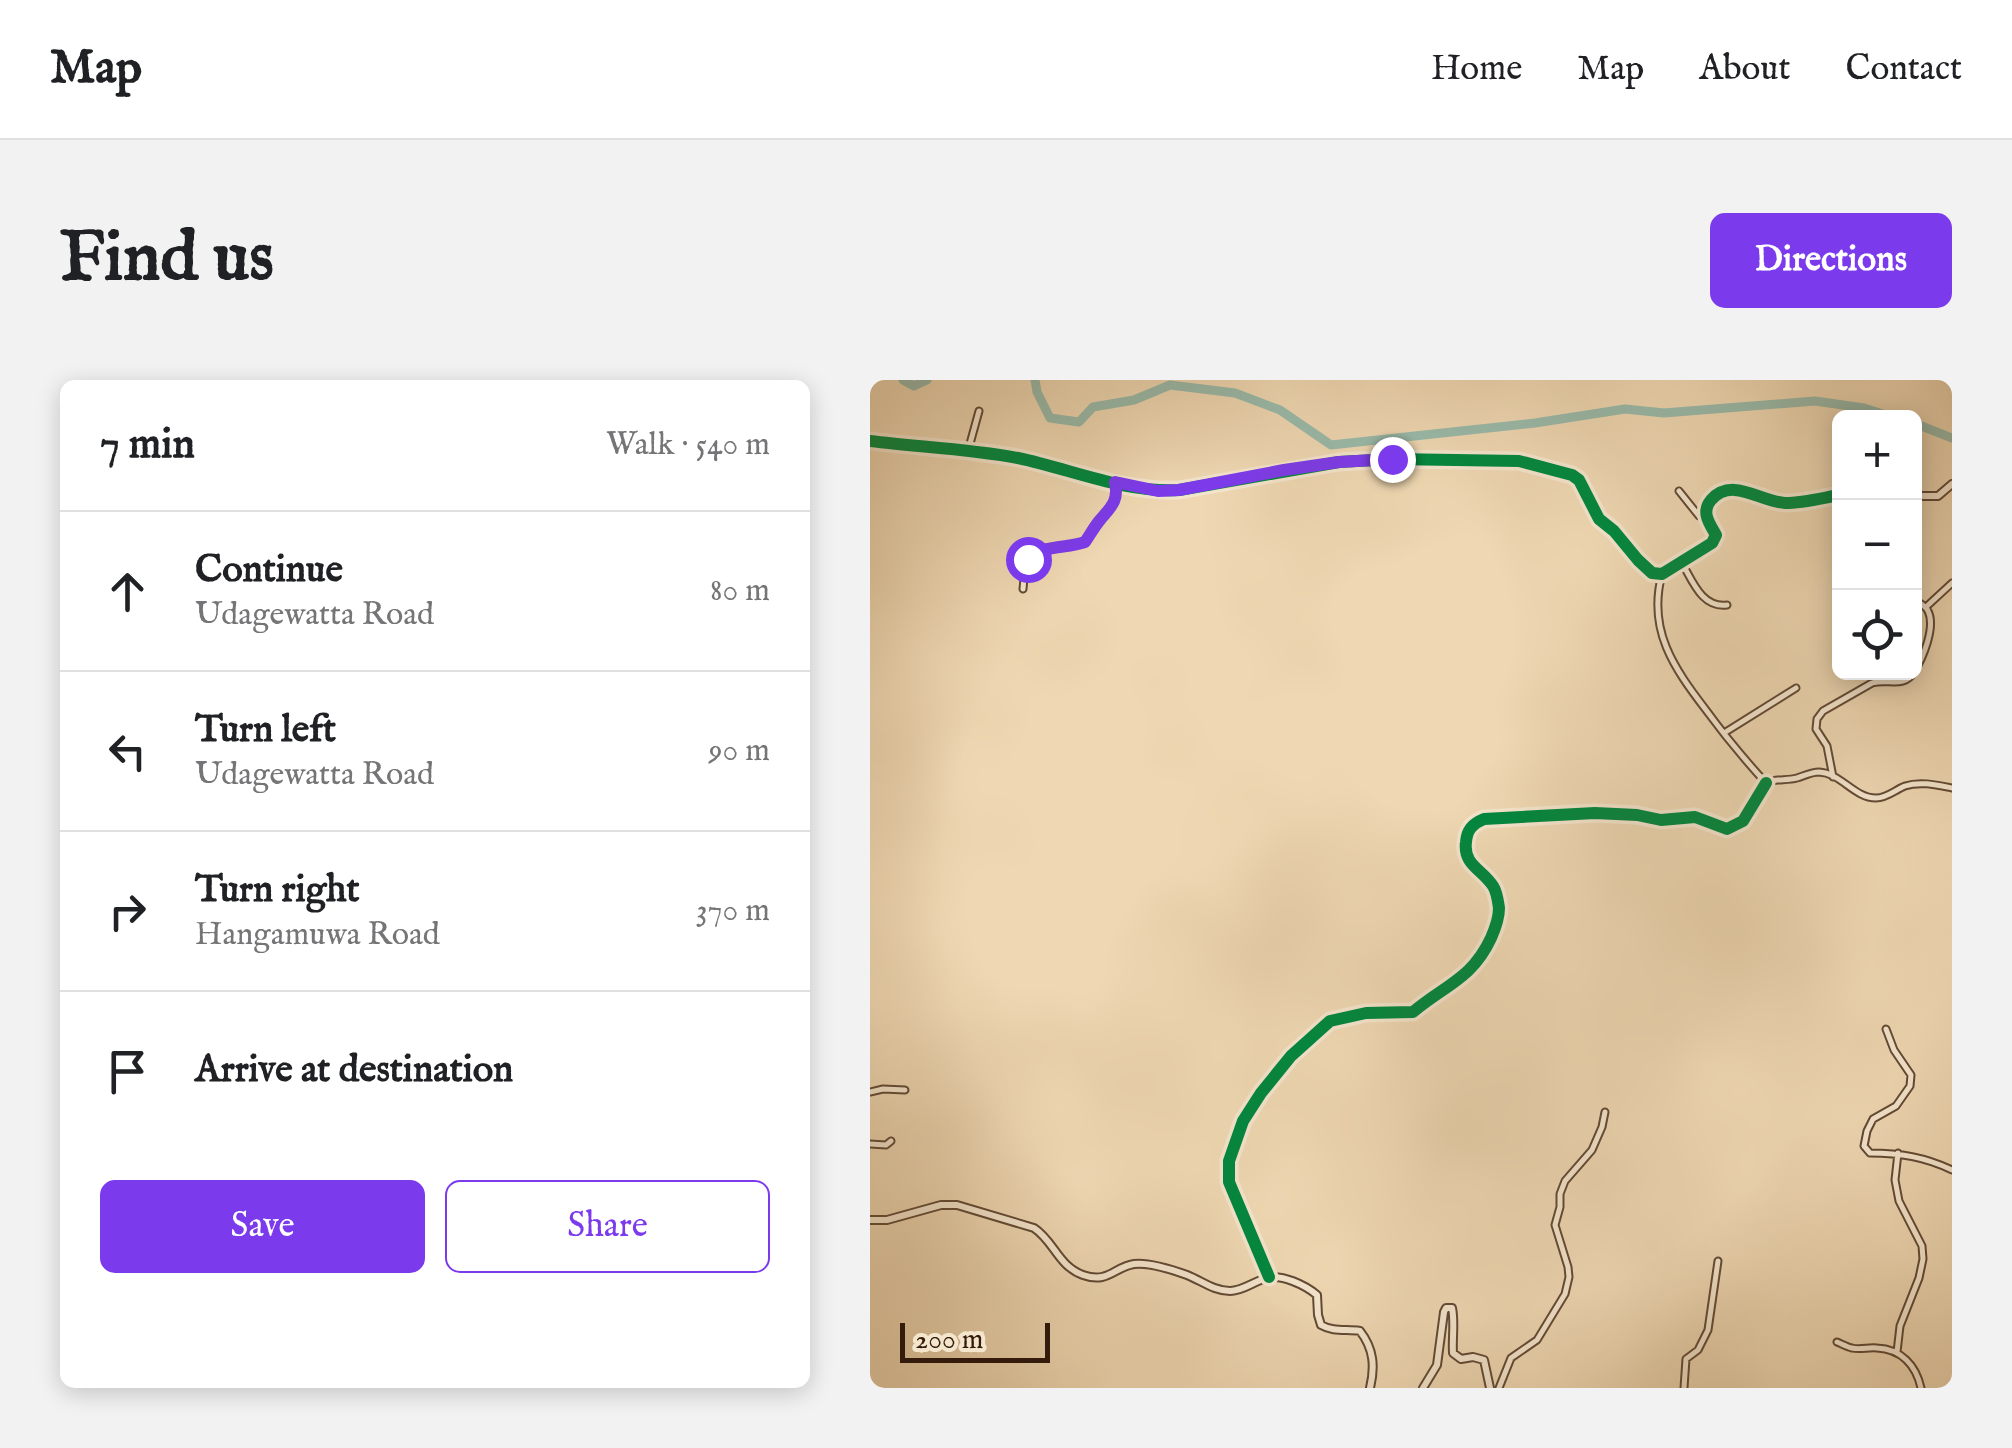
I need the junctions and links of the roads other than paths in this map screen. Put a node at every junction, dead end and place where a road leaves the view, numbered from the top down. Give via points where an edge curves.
1 (979, 410) dead end
2 (870, 441) edge
3 (968, 452) junction
4 (1115, 482) junction
5 (1952, 484) edge
6 (1679, 490) dead end
7 (1922, 496) edge
8 (1832, 497) edge
9 (1708, 520) junction
10 (1682, 563) junction
11 (1662, 574) junction
12 (1952, 583) edge
13 (1023, 589) dead end
14 (1727, 605) dead end
15 (1922, 605) edge
16 (1926, 608) junction
17 (1922, 656) edge
18 (1906, 680) edge
19 (1796, 688) dead end
20 (1724, 734) junction
21 (1833, 777) junction
22 (1766, 783) junction
23 (1952, 788) edge
24 (1886, 1030) dead end
25 (905, 1090) dead end
26 (870, 1092) edge
27 (1606, 1112) dead end
28 (891, 1141) dead end
29 (870, 1144) edge
30 (1898, 1152) junction
31 (1952, 1170) edge
32 (870, 1220) edge
33 (1718, 1261) dead end
34 (1269, 1277) junction
35 (1837, 1342) dead end
36 (1897, 1352) junction
37 (1370, 1388) edge
38 (1423, 1388) edge
39 (1490, 1388) edge
40 (1499, 1388) edge
41 (1684, 1388) edge
42 (1921, 1388) edge

1 - 3 street
2 - 3 street
3 - 4 street
4 - 11 street via 1179,490 1339,462 1519,461 1580,480 1599,519 1652,573
4 - 13 street via 1115,503 1088,540 1034,554
5 - 7 street via 1938,496
6 - 9 street
8 - 9 street via 1779,503 1745,490 1724,492 1707,506
9 - 10 street via 1716,535 1712,543
10 - 11 street
10 - 14 street via 1702,596
11 - 20 street via 1657,618 1668,654
12 - 16 street
15 - 16 street
16 - 17 street
18 - 21 street via 1872,683 1817,719
19 - 20 street
20 - 22 street
21 - 22 street via 1815,772
21 - 23 street via 1879,798 1914,784
22 - 34 street via 1743,821 1726,829 1695,816 1661,820 1594,813 1484,819 1470,828 1465,853 1494,886 1499,909 1476,964 1413,1012 1330,1021 1291,1056 1243,1121 1229,1182
24 - 30 street via 1910,1086 1896,1106 1873,1119 1864,1146
25 - 26 street
27 - 40 street via 1592,1150 1560,1194 1555,1225 1568,1268 1565,1294 1537,1340 1510,1358
28 - 29 street
30 - 31 street
30 - 36 street via 1899,1201 1924,1259
32 - 34 street via 956,1205 1034,1228 1067,1267 1084,1276 1143,1265 1228,1292
33 - 41 street via 1708,1330 1688,1356
34 - 37 street via 1312,1290 1321,1325 1360,1331 1374,1365
35 - 36 street
36 - 42 street
38 - 39 street via 1437,1365 1446,1308 1454,1314 1453,1353 1484,1360

